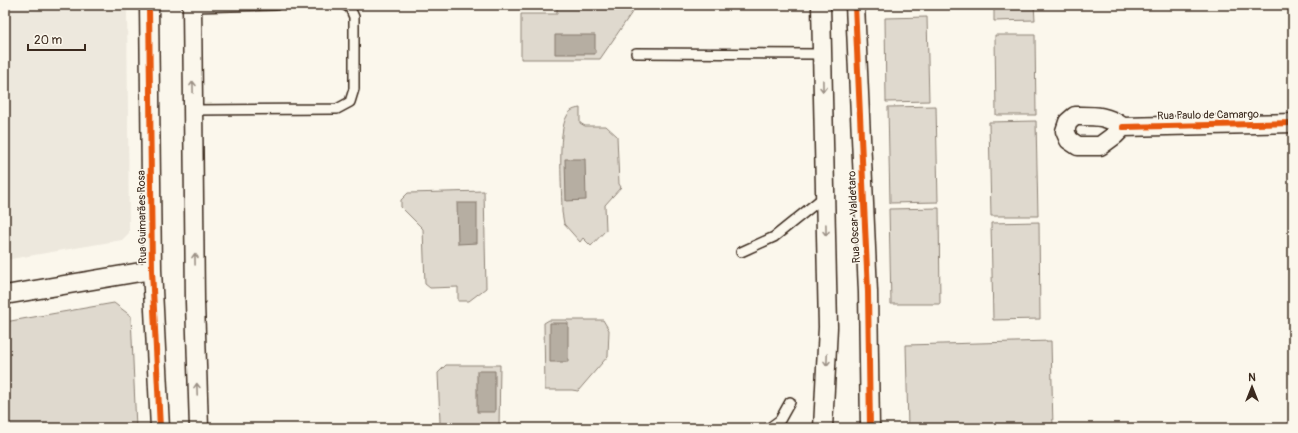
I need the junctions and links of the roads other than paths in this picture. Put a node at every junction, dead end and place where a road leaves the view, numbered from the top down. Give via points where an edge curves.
1 (149, 5) edge
2 (276, 5) edge
3 (345, 5) edge
4 (821, 5) edge
5 (855, 5) edge
6 (192, 6) edge
7 (636, 53) dead end
8 (822, 54) junction
9 (193, 110) junction
10 (1293, 123) edge
11 (1123, 127) dead end
12 (825, 196) junction
13 (741, 252) dead end
14 (152, 270) junction
15 (5, 295) edge
16 (790, 402) dead end
17 (160, 428) edge
18 (199, 428) edge
19 (769, 428) edge
20 (823, 428) edge
21 (870, 428) edge

1 - 14 street, Rua Guimarães Rosa
2 - 6 lane
3 - 9 lane via 350,8 354,17 354,89 350,102 337,109
4 - 8 street
5 - 21 street, Rua Oscar Valdetaro via 868,292
9 -> 6 street
7 - 8 lane
8 -> 12 street
18 -> 9 street
10 - 11 street, Rua Paulo de Camargo
12 - 13 lane via 774,238
12 -> 20 street via 828,327
14 - 15 street
14 - 17 street, Rua Guimarães Rosa
16 - 19 lane via 780,420

